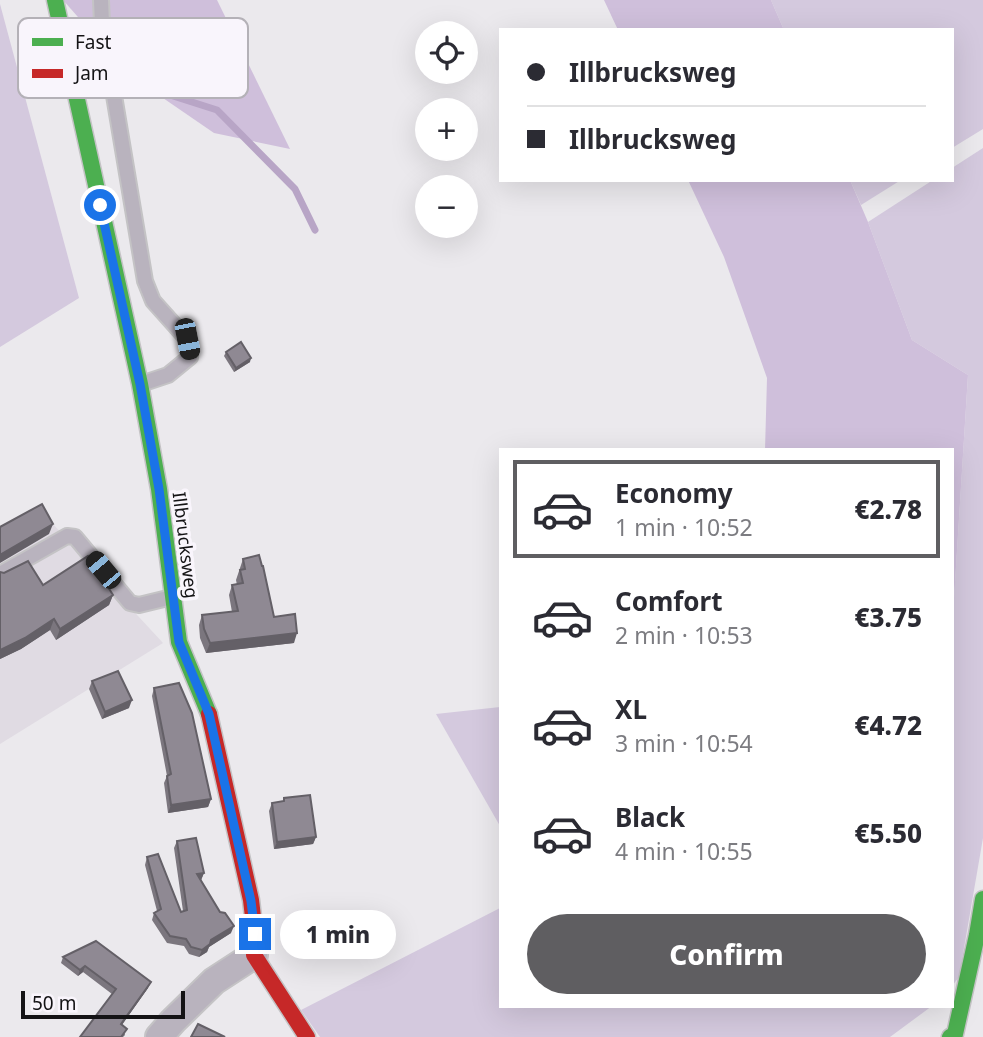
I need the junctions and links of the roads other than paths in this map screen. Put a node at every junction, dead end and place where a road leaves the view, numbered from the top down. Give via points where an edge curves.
1 (55, 0) edge
2 (101, 0) edge
3 (59, 18) edge
4 (102, 18) edge
5 (77, 98) edge
6 (114, 98) edge
7 (140, 384) junction
8 (0, 574) edge
9 (173, 597) junction
10 (983, 899) edge
11 (254, 955) junction
12 (159, 1037) edge
13 (307, 1037) edge
14 (950, 1037) edge

1 - 3 street, Illbrucksweg
2 - 4 lane
5 - 7 street, Illbrucksweg
6 - 7 lane via 145,281 153,301 187,339 190,357 167,375
7 - 9 street, Illbrucksweg
8 - 9 lane via 67,536 75,537 130,603
9 - 11 street, Illbrucksweg via 179,642 209,714 251,901
10 - 14 street via 955,1034
11 - 12 street via 214,981
11 - 13 street

